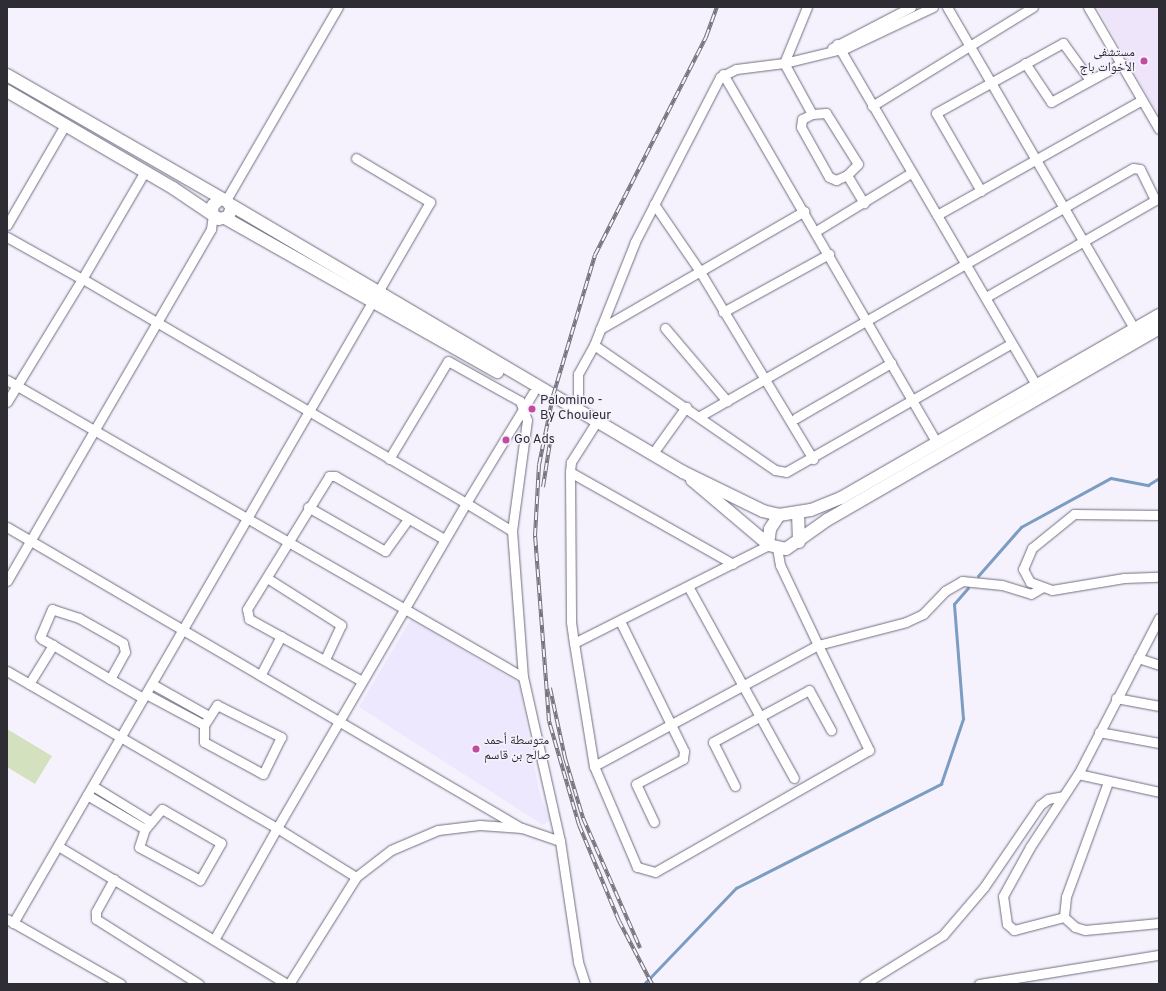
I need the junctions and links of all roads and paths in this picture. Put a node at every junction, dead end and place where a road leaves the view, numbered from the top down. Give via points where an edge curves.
1 (338, 7) edge
2 (807, 7) edge
3 (911, 7) edge
4 (932, 7) edge
5 (947, 7) edge
6 (1033, 7) edge
7 (1088, 7) edge
8 (972, 46) junction
9 (835, 48) junction
10 (784, 63) junction
11 (1025, 63) junction
12 (1122, 63) junction
13 (724, 74) junction
14 (7, 75) edge
15 (992, 80) junction
16 (1090, 80) junction
17 (7, 91) edge
18 (1142, 100) junction
19 (872, 106) junction
20 (812, 114) junction
21 (66, 125) junction
22 (1159, 129) edge
23 (356, 158) dead end
24 (1036, 160) junction
25 (145, 171) junction
26 (912, 173) junction
27 (847, 175) junction
28 (981, 191) junction
29 (1157, 199) edge
30 (227, 202) junction
31 (864, 203) junction
32 (654, 204) junction
33 (1063, 205) junction
34 (804, 211) junction
35 (937, 215) junction
36 (218, 216) junction
37 (7, 225) edge
38 (816, 231) junction
39 (7, 237) edge
40 (1084, 242) junction
41 (829, 254) junction
42 (966, 263) junction
43 (699, 270) junction
44 (82, 279) junction
45 (377, 292) junction
46 (986, 297) junction
47 (371, 303) junction
48 (723, 312) junction
49 (1159, 315) edge
50 (866, 320) junction
51 (156, 323) junction
52 (665, 328) dead end
53 (1159, 328) edge
54 (600, 329) junction
55 (1137, 335) junction
56 (1010, 344) junction
57 (457, 345) junction
58 (594, 345) junction
59 (448, 361) junction
60 (891, 363) junction
61 (763, 379) junction
62 (7, 380) edge
63 (17, 386) junction
64 (1037, 386) junction
65 (533, 393) junction
66 (727, 401) junction
67 (914, 401) junction
68 (7, 402) edge
69 (524, 407) junction
70 (686, 407) junction
71 (578, 409) junction
72 (310, 414) junction
73 (700, 416) junction
74 (796, 418) dead end
75 (597, 421) junction
76 (93, 432) junction
77 (937, 443) junction
78 (653, 453) junction
79 (389, 459) junction
80 (812, 460) junction
81 (570, 472) junction
82 (683, 472) junction
83 (466, 503) junction
84 (308, 507) junction
85 (798, 513) junction
86 (779, 515) junction
87 (1159, 515) edge
88 (248, 519) junction
89 (408, 519) junction
90 (7, 527) edge
91 (512, 531) junction
92 (444, 539) junction
93 (31, 540) junction
94 (288, 542) junction
95 (799, 542) junction
96 (771, 546) junction
97 (733, 564) junction
98 (1159, 577) edge
99 (267, 578) junction
100 (7, 581) edge
101 (689, 588) junction
102 (1041, 588) junction
103 (404, 609) junction
104 (1159, 618) edge
105 (620, 621) junction
106 (183, 629) junction
107 (281, 636) junction
108 (574, 644) junction
109 (53, 645) junction
110 (818, 645) junction
111 (1138, 658) junction
112 (325, 660) junction
113 (1159, 665) edge
114 (7, 671) edge
115 (261, 674) junction
116 (523, 677) junction
117 (110, 679) junction
118 (362, 681) junction
119 (30, 684) junction
120 (152, 684) junction
121 (741, 685) junction
122 (144, 696) junction
123 (1116, 698) junction
124 (1159, 706) edge
125 (209, 716) junction
126 (759, 717) junction
127 (340, 720) junction
128 (673, 724) junction
129 (204, 725) junction
130 (831, 730) dead end
131 (1099, 732) junction
132 (121, 736) junction
133 (1159, 743) edge
134 (594, 766) junction
135 (1078, 774) junction
136 (794, 778) dead end
137 (1108, 782) junction
138 (93, 786) junction
139 (735, 786) dead end
140 (1159, 792) edge
141 (87, 796) junction
142 (1063, 796) junction
143 (150, 821) junction
144 (654, 822) dead end
145 (277, 828) junction
146 (522, 828) junction
147 (145, 829) junction
148 (560, 841) junction
149 (58, 846) junction
150 (356, 877) junction
151 (114, 879) junction
152 (1064, 917) junction
153 (10, 921) edge
154 (1159, 922) edge
155 (215, 938) junction
156 (1159, 955) edge
157 (121, 984) edge
158 (199, 984) edge
159 (288, 984) edge
160 (584, 984) edge
161 (864, 984) edge
162 (979, 984) edge

1 - 30 street
2 - 10 street
3 - 9 street
4 - 9 street via 857,44
5 - 8 street
6 - 8 street
7 - 12 street
8 - 15 street
8 - 19 street
9 - 10 street
9 - 19 street
10 - 13 street via 736,69
10 - 20 street
11 - 15 street
11 - 16 street via 1065,43
11 - 16 street via 1050,102
12 - 16 street
12 - 18 street
13 - 32 street
13 - 34 street
14 - 30 main road
15 - 24 street
15 - 28 street via 934,116
17 - 21 main road
18 - 22 street
18 - 24 street
19 - 26 street
20 - 27 street via 826,113 858,164
20 - 27 street via 802,119 801,127 829,177 836,180
21 - 25 main road
21 - 37 street
23 - 45 street via 430,202
24 - 28 street
24 - 33 street
25 - 36 main road
25 - 44 street
26 - 31 street
26 - 35 street
27 - 31 street
28 - 35 street
29 - 33 street via 1140,169 1136,168
29 - 40 street
30 - 36 main road via 230,214
30 - 36 main road via 214,202
30 - 45 main road
31 - 38 street
32 - 43 street
32 - 54 street via 622,273
33 - 40 street
33 - 42 street
34 - 38 street
34 - 43 street
35 - 42 street
36 - 47 main road
36 - 51 street
38 - 41 street
39 - 44 street
40 - 46 street
40 - 55 street
41 - 48 street
41 - 50 street
42 - 46 street
42 - 50 street
43 - 48 street
43 - 54 street
44 - 51 street
44 - 63 street
45 - 47 street
45 - 57 main road
46 - 56 street
47 - 57 main road
47 - 72 street
48 - 61 street
49 - 55 main road
50 - 60 street
50 - 61 street
51 - 72 street
51 - 76 street
52 - 66 street
53 - 55 main road
54 - 58 street
55 - 64 main road
55 - 95 main road via 827,520
56 - 64 street
56 - 67 street
57 - 59 street
57 - 65 main road
57 - 71 main road
58 - 70 street
58 - 71 street via 578,374
59 - 69 street
59 - 79 street
60 - 67 street
60 - 74 street
61 - 66 street
61 - 80 street
62 - 63 street
63 - 68 street
63 - 76 street
64 - 77 main road
65 - 69 street
65 - 75 main road via 575,416
66 - 73 street
67 - 77 street
67 - 80 street
69 - 83 street
69 - 91 street via 527,420
70 - 73 street
70 - 78 street
71 - 75 main road
72 - 79 street
72 - 88 street
73 - 80 street via 775,470 791,472
75 - 78 main road
75 - 81 street via 571,462
76 - 88 street
76 - 93 street
77 - 85 main road via 841,498
78 - 82 main road
79 - 83 street
81 - 97 street
81 - 108 street via 571,622
82 - 86 main road via 763,511
82 - 96 main road
83 - 91 street
83 - 92 street
84 - 89 street via 385,551
84 - 89 street via 327,477 332,475
84 - 94 street
85 - 86 main road
85 - 95 main road
86 - 96 main road via 770,529
87 - 102 street via 1074,514 1032,548 1024,564 1026,578
88 - 94 street
88 - 106 street
89 - 92 street
90 - 93 street
91 - 116 street
92 - 103 street
93 - 100 street
93 - 106 street
94 - 99 street
94 - 103 street
95 - 96 main road via 786,549
96 - 97 street
96 - 110 street
97 - 101 street
98 - 102 street via 1124,578 1063,590
99 - 107 street via 246,616
99 - 112 street via 341,624
101 - 105 street
101 - 121 street
102 - 110 street via 1031,594 1002,585 962,581 945,591 923,614 906,622
103 - 116 street
103 - 118 street
104 - 111 street
105 - 108 street
105 - 128 street
106 - 115 street
106 - 120 street
107 - 112 street
107 - 115 street
108 - 134 street
109 - 117 street
109 - 117 street via 39,634 53,608 119,640 125,652
109 - 119 street
110 - 121 street
110 - 134 street via 869,750 655,872 637,867
111 - 113 street
111 - 123 street
112 - 118 street
114 - 119 street
115 - 127 street
116 - 148 street
117 - 122 street
118 - 127 street
119 - 132 street
120 - 122 street
120 - 125 street
121 - 126 street
121 - 128 street
122 - 129 street
122 - 132 street
123 - 124 street
123 - 131 street
125 - 129 street
125 - 129 street via 218,705 224,706 281,736 264,773 258,774 206,743
126 - 130 street via 809,690
126 - 136 street
126 - 139 street via 713,742
127 - 145 street
127 - 146 street
128 - 134 street
128 - 144 street via 684,751 683,758 636,784
131 - 133 street
131 - 135 street
132 - 138 street
132 - 145 street
135 - 137 street
135 - 142 street
137 - 140 street
137 - 152 street via 1066,897
138 - 141 street
138 - 143 street
141 - 147 street
141 - 149 street
142 - 152 street via 1010,882 1003,902 1007,924 1014,930
142 - 161 street via 1048,799 1037,809 984,887 943,935
143 - 147 street
143 - 147 street via 158,810 165,810 220,842 221,847 202,878 195,880 139,847
145 - 150 street
145 - 155 street
146 - 148 street
146 - 150 street via 480,825 438,830 391,850
148 - 160 street via 578,962
149 - 151 street
149 - 153 street
150 - 159 street
151 - 155 street
151 - 158 street via 96,912 96,920
152 - 154 street via 1075,927 1085,930
153 - 157 street
155 - 159 street
156 - 162 street

